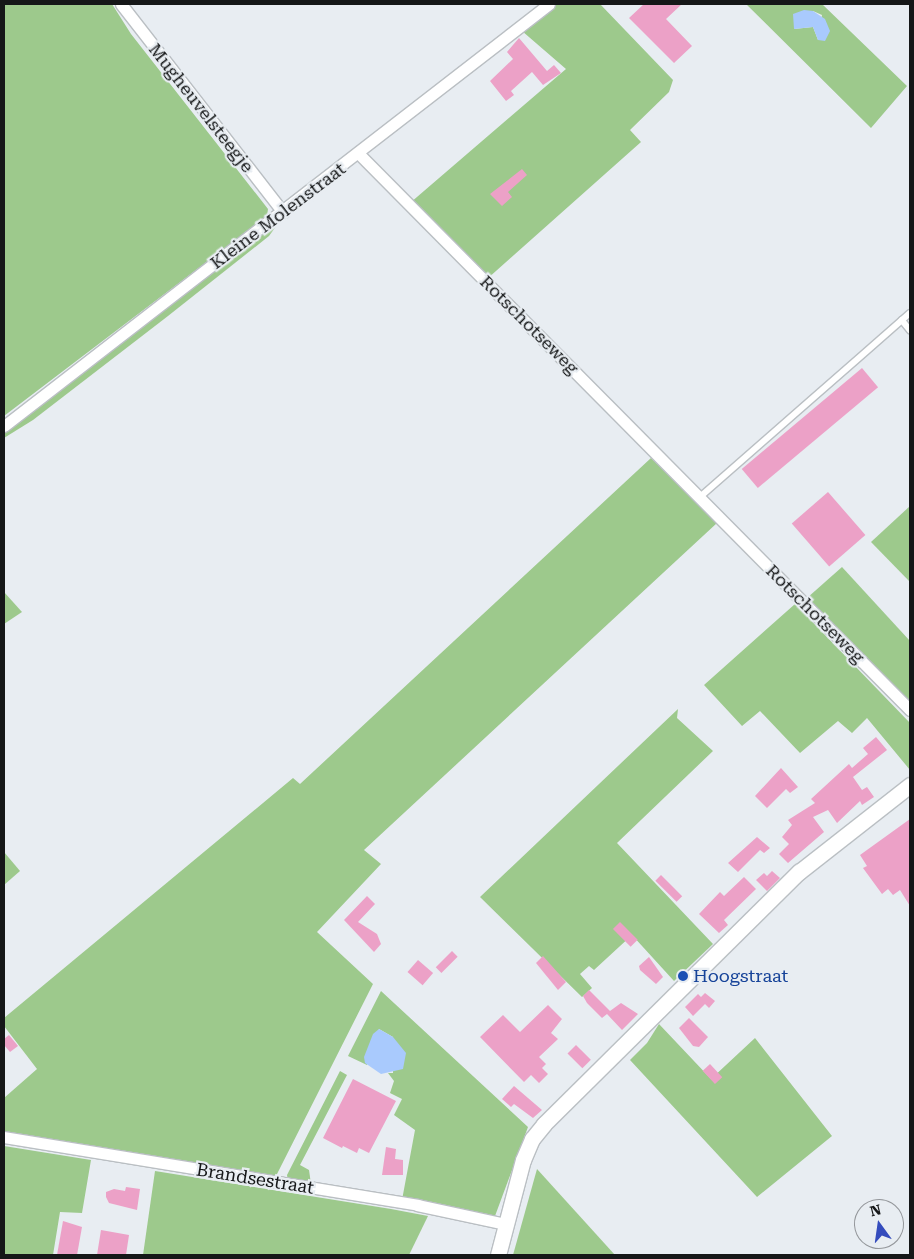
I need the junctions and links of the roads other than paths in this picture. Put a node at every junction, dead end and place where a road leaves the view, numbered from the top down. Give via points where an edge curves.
1 (121, 4) edge
2 (549, 4) edge
3 (360, 154) junction
4 (283, 212) junction
5 (910, 313) edge
6 (902, 320) junction
7 (910, 330) edge
8 (4, 426) edge
9 (700, 497) junction
10 (910, 710) edge
11 (910, 785) edge
12 (4, 1137) edge
13 (506, 1224) junction
14 (498, 1255) edge

1 - 4 street, Mugheuvelsteegje
2 - 3 street, Kleine Molenstraat
3 - 4 street, Kleine Molenstraat
3 - 9 street, Rotschotseweg
4 - 8 street, Kleine Molenstraat
5 - 6 lane
6 - 7 lane
6 - 9 lane
9 - 10 street, Rotschotseweg
11 - 13 street via 804,867 544,1124 532,1139 523,1160
12 - 13 street, Brandsestraat via 417,1205
13 - 14 street

